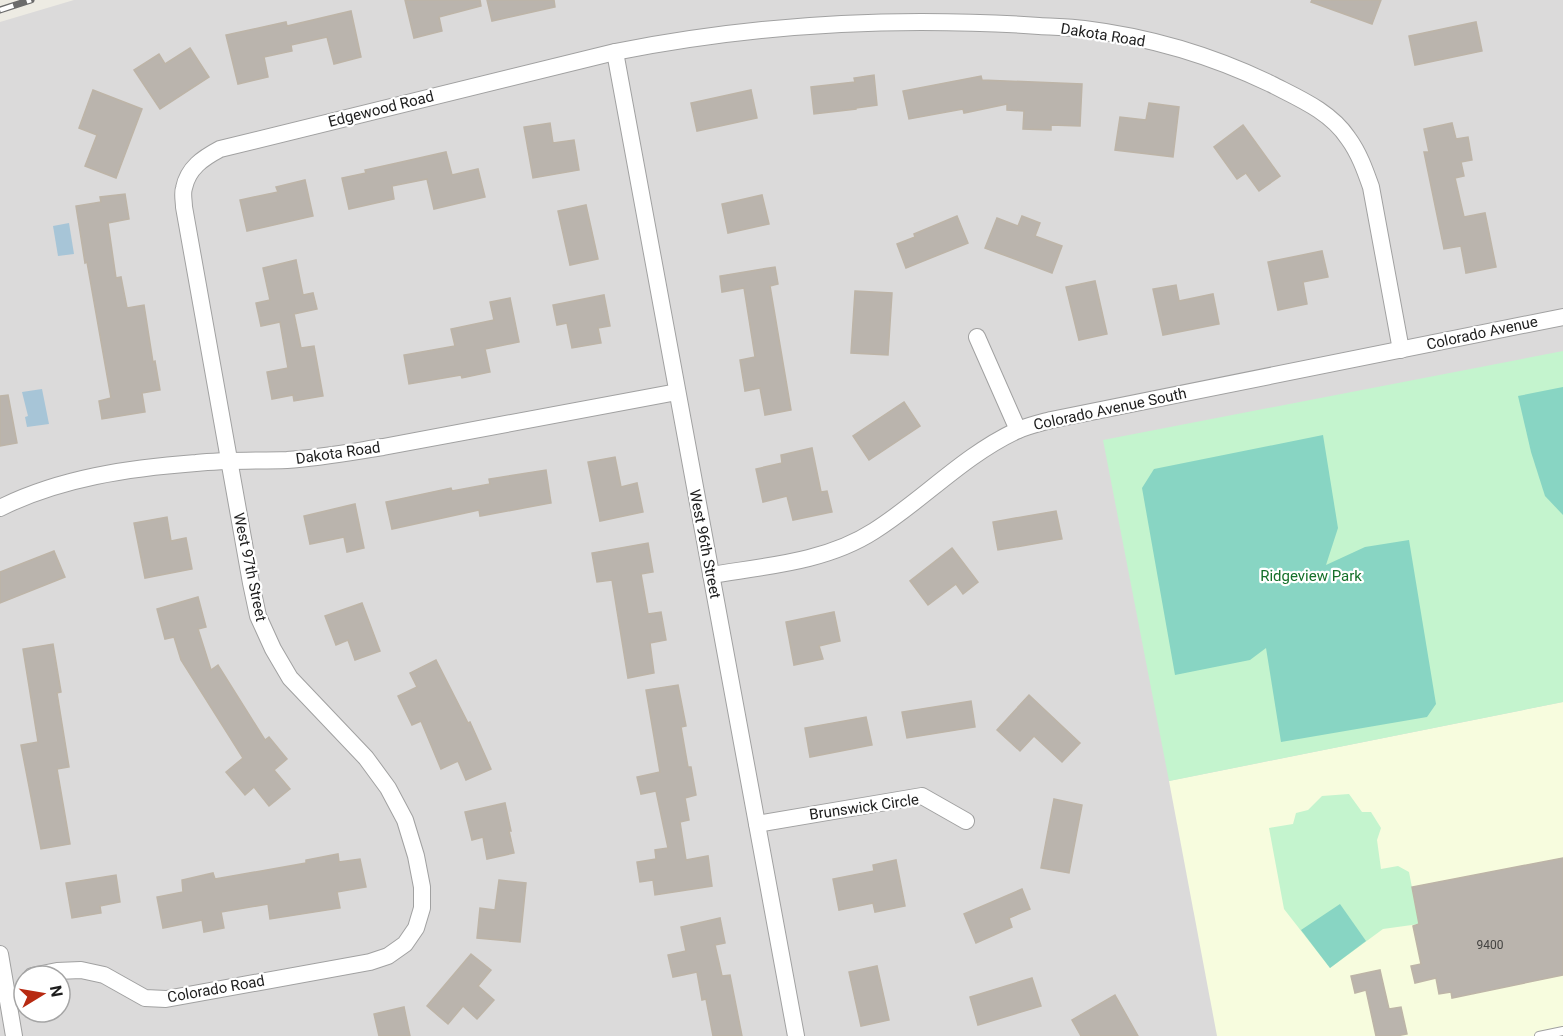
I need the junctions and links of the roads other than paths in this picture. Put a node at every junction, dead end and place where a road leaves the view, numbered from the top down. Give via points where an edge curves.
1 (615, 52) junction
2 (184, 207) joint
3 (1563, 317) edge
4 (977, 338) dead end
5 (1401, 350) junction
6 (677, 392) junction
7 (1018, 430) junction
8 (229, 462) junction
9 (0, 508) edge
10 (711, 575) junction
11 (966, 821) dead end
12 (757, 824) junction
13 (0, 954) edge
14 (369, 962) joint
15 (72, 970) edge
16 (2, 982) edge
17 (1563, 1031) edge
18 (14, 1036) edge
19 (796, 1036) edge
20 (1539, 1036) edge

1 - 2 street, Edgewood Road via 220,149 203,158 190,172 183,189
1 - 5 street, Dakota Road via 754,30 863,22 974,22 1104,32 1174,47 1242,70 1305,101 1329,117 1348,137 1371,187
1 - 6 street, West 96th Street
2 - 8 street, West 97th Street
3 - 5 street, Colorado Avenue
4 - 7 street
5 - 7 street, Colorado Avenue South via 1051,420
6 - 8 street, Dakota Road via 371,449 290,460
6 - 10 street, West 96th Street
7 - 10 street, Colorado Avenue South via 971,458 873,532 838,550
8 - 9 street, Dakota Road via 133,470 70,482
8 - 14 street, West 97th Street via 250,583 273,649 290,678 366,758 388,788 405,820 416,856 422,887 422,908 416,928 405,944 388,956
10 - 12 street, West 96th Street
11 - 12 street, Brunswick Circle via 922,796
12 - 19 street, West 96th Street
13 - 16 street
14 - 15 street, Colorado Road via 166,999 145,998 104,975
16 - 18 street
17 - 20 lane

